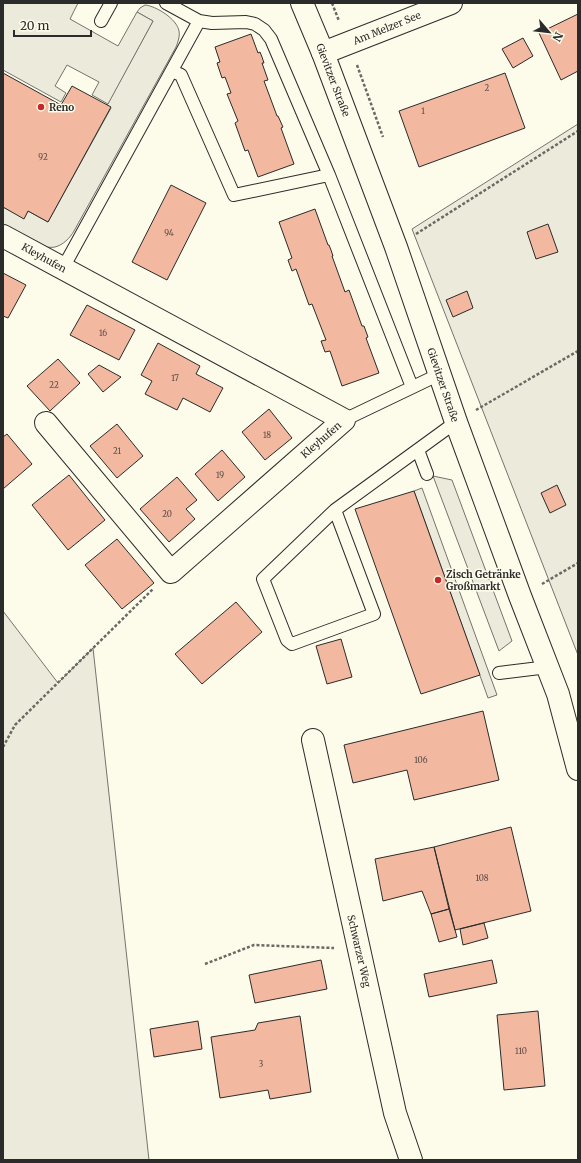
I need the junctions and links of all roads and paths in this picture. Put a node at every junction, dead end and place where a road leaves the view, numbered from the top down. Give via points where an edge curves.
1 (111, 3) edge
2 (166, 3) edge
3 (302, 3) edge
4 (451, 3) edge
5 (101, 21) dead end
6 (198, 21) junction
7 (323, 53) junction
8 (172, 70) junction
9 (578, 131) edge
10 (329, 175) junction
11 (3, 236) edge
12 (396, 247) junction
13 (63, 268) junction
14 (578, 351) edge
15 (440, 374) junction
16 (412, 387) junction
17 (344, 420) junction
18 (456, 422) junction
19 (46, 423) dead end
20 (418, 450) junction
21 (427, 474) dead end
22 (335, 510) junction
23 (578, 563) edge
24 (171, 572) junction
25 (520, 596) junction
26 (548, 667) junction
27 (499, 673) dead end
28 (312, 740) dead end
29 (3, 747) edge
30 (578, 769) edge
31 (358, 949) junction
32 (205, 964) dead end
33 (411, 1160) edge

1 - 5 lane
2 - 6 lane
3 - 7 street, Gievitzer Straße
4 - 7 street, Am Melzer See
6 - 8 lane
6 - 10 lane via 246,22 264,30 271,39
7 - 12 street, Gievitzer Straße
8 - 10 lane via 181,75 234,195
8 - 13 lane
9 - 12 path
10 - 16 lane
11 - 13 street, Kleyhufen
12 - 15 street, Gievitzer Straße
13 - 17 street, Kleyhufen
14 - 18 path
15 - 16 lane
15 - 18 street, Gievitzer Straße
16 - 17 lane
17 - 24 street, Kleyhufen
18 - 20 lane
18 - 25 street, Gievitzer Straße
19 - 24 street
20 - 21 lane
20 - 22 lane
22 - 22 lane via 374,614 292,644 287,640 263,579
23 - 25 path
24 - 29 path via 15,725
25 - 26 street, Gievitzer Straße
26 - 27 lane
26 - 30 street, Gievitzer Straße
28 - 31 street, Schwarzer Weg
31 - 32 path via 254,945
31 - 33 street, Schwarzer Weg via 395,1113

